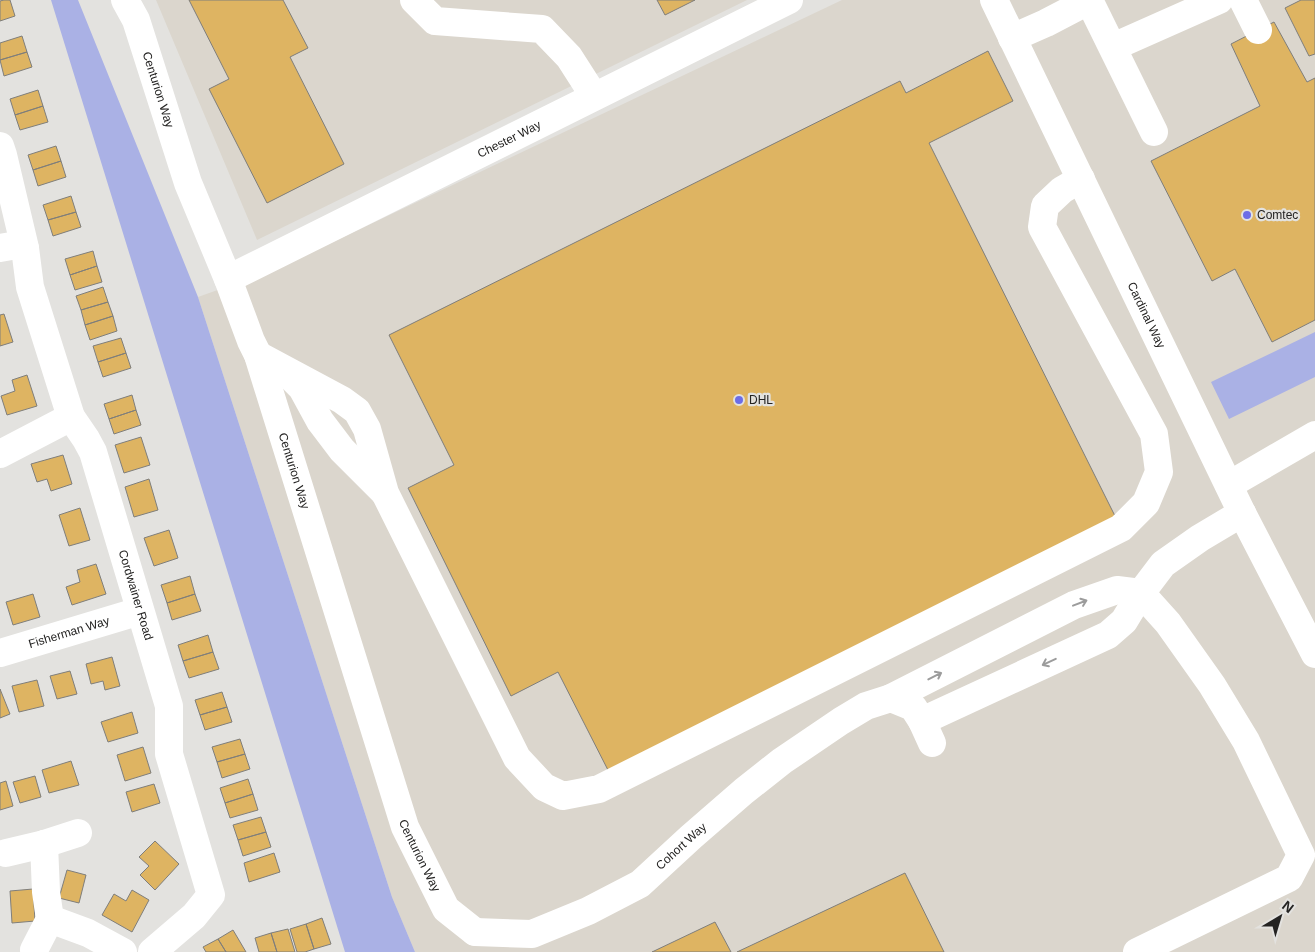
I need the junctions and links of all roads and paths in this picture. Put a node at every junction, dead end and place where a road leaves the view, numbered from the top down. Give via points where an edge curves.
1 (126, 0) edge
2 (414, 0) edge
3 (789, 0) edge
4 (994, 0) edge
5 (1090, 0) edge
6 (1219, 0) edge
7 (1242, 0) edge
8 (1258, 30) dead end
9 (1012, 38) junction
10 (1114, 47) junction
11 (594, 96) junction
12 (1154, 132) dead end
13 (0, 146) edge
14 (1081, 179) junction
15 (12, 248) edge
16 (228, 279) junction
17 (258, 356) junction
18 (284, 370) junction
19 (70, 416) junction
20 (1315, 435) edge
21 (0, 454) edge
22 (1229, 485) junction
23 (385, 493) junction
24 (1242, 513) junction
25 (1140, 593) junction
26 (140, 611) junction
27 (0, 653) edge
28 (1315, 654) edge
29 (891, 698) junction
30 (78, 833) dead end
31 (44, 844) junction
32 (6, 853) dead end
33 (50, 919) junction
34 (472, 942) edge
35 (34, 950) dead end
36 (123, 952) edge
37 (152, 952) edge
38 (1137, 952) edge

1 - 16 street, Centurion Way via 136,20 188,183
2 - 11 street via 435,21 542,30 569,57
3 - 11 street, Chester Way
4 - 9 street, Cardinal Way
5 - 9 street
5 - 10 street
6 - 10 street
7 - 8 street
9 - 14 street, Cardinal Way
10 - 12 street
11 - 16 street, Chester Way
13 - 15 street, Cordwainer Road
14 - 22 street, Cardinal Way
14 - 23 street via 1062,190 1045,206 1042,228 1154,434 1159,472 1146,502 1122,528 599,789 563,796 544,787 517,758
15 - 19 street, Cordwainer Road via 30,287
16 - 17 street, Centurion Way
17 - 18 street
17 - 34 street, Centurion Way via 405,827 446,909
18 - 23 street via 302,388 320,421 342,450
18 - 23 street via 357,411 368,429
19 - 21 street
19 - 26 street, Cordwainer Road via 93,452
20 - 22 street
22 - 24 street, Cardinal Way
24 - 25 street via 1163,564
24 - 28 street, Cardinal Way
29 -> 25 street, Cohort Way via 1074,605 1117,590
25 -> 29 street via 1124,621 1108,635 927,732 913,707
25 - 38 street via 1168,623 1246,740 1301,855 1289,878
26 - 27 street, Fisherman Way
26 - 37 street, Cordwainer Road via 169,706 169,754 211,895 194,916
29 - 34 street, Cohort Way via 866,706 782,761 640,884 588,911 532,934
30 - 31 street
31 - 32 street
31 - 33 street
33 - 35 street
33 - 36 street via 88,933

